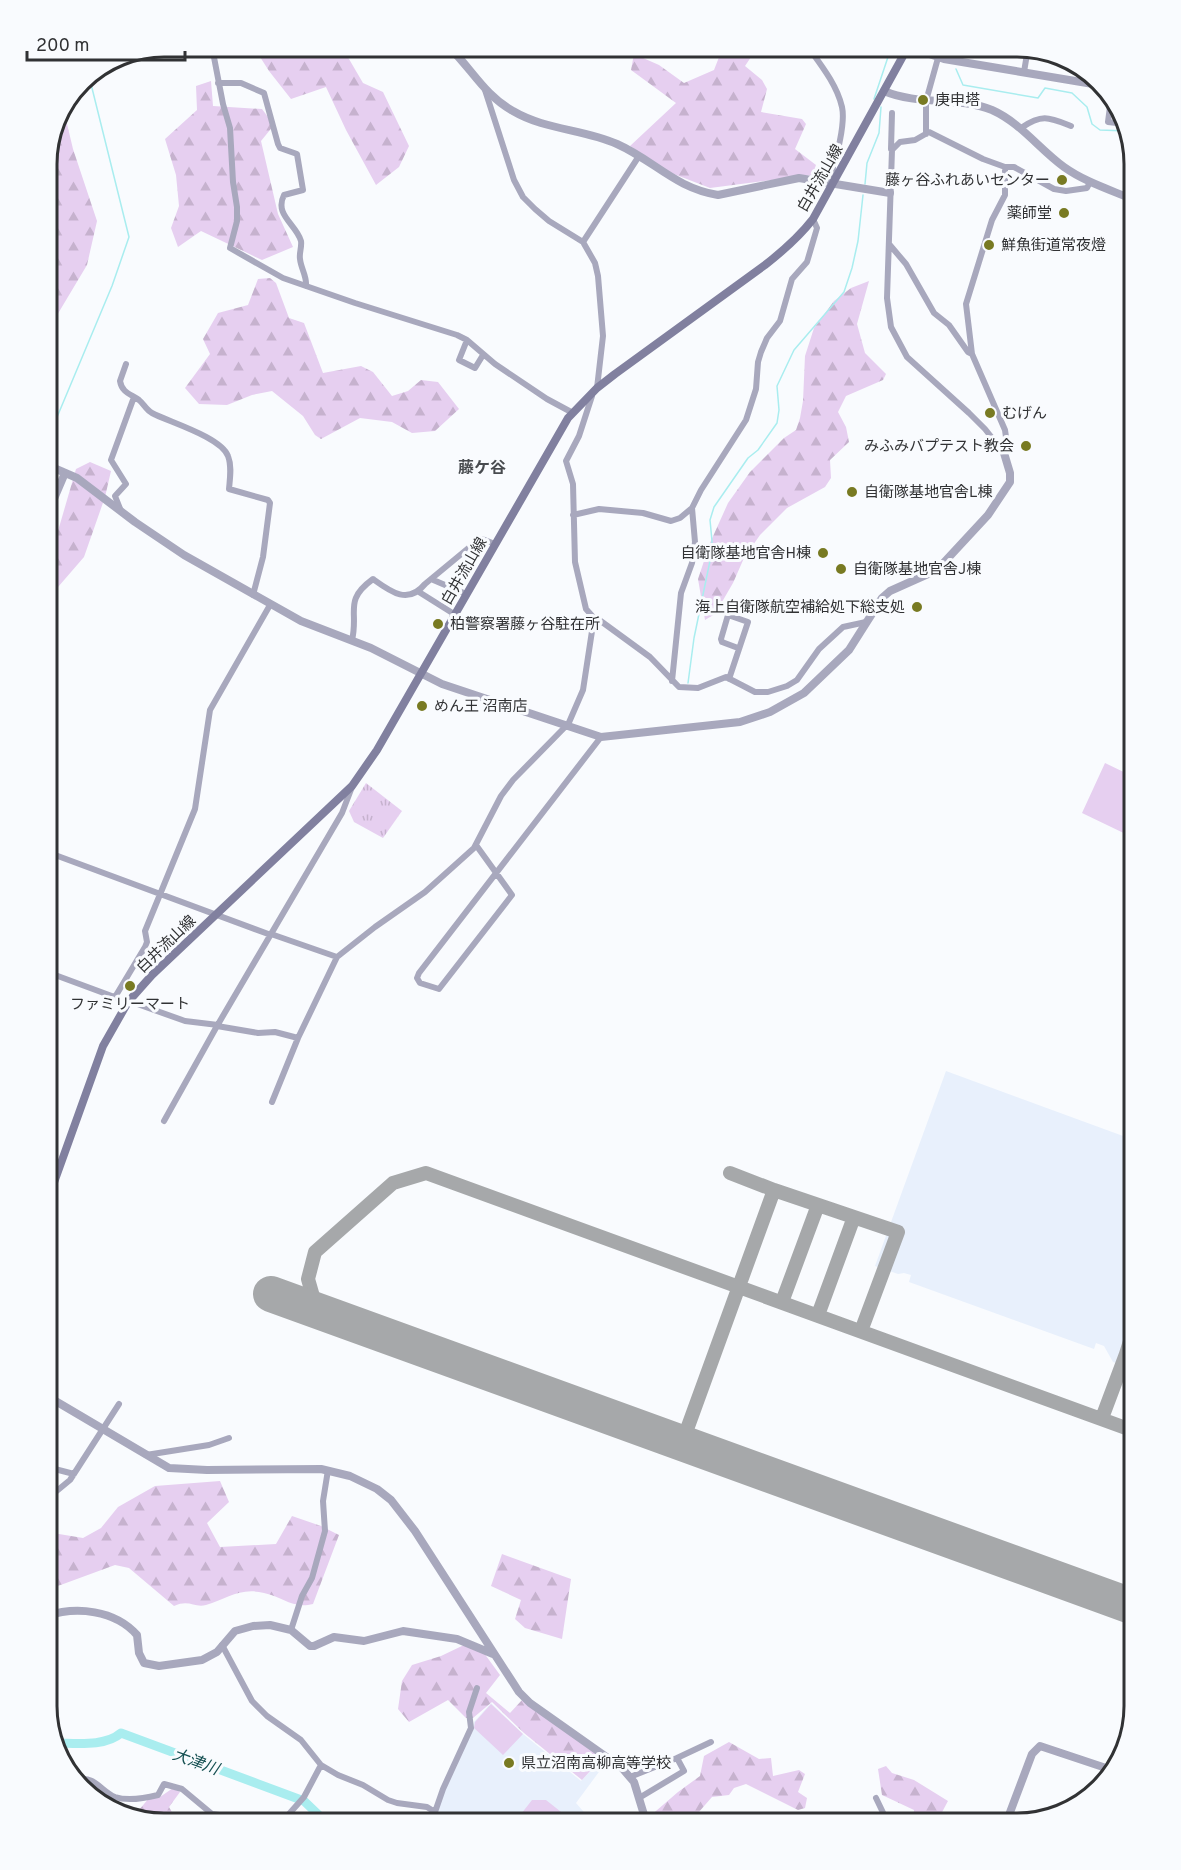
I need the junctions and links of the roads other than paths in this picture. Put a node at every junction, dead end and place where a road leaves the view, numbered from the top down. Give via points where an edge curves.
1 (214, 57) edge
2 (457, 57) edge
3 (815, 57) edge
4 (903, 57) edge
5 (1026, 57) edge
6 (938, 58) joint
7 (1024, 72) junction
8 (218, 82) junction
9 (1088, 83) edge
10 (485, 90) junction
11 (884, 91) junction
12 (926, 101) junction
13 (1110, 110) edge
14 (892, 113) dead end
15 (1115, 123) edge
16 (1071, 126) dead end
17 (1021, 128) junction
18 (926, 134) junction
19 (891, 153) junction
20 (639, 156) junction
21 (1005, 167) junction
22 (834, 182) junction
23 (1090, 182) junction
24 (890, 193) junction
25 (1124, 196) edge
26 (813, 219) junction
27 (583, 242) junction
28 (889, 244) junction
29 (306, 286) junction
30 (467, 340) junction
31 (972, 354) junction
32 (483, 355) junction
33 (126, 364) dead end
34 (595, 390) junction
35 (134, 397) junction
36 (573, 412) junction
37 (1002, 451) junction
38 (57, 469) edge
39 (65, 473) junction
40 (57, 492) edge
41 (692, 508) junction
42 (122, 511) junction
43 (573, 515) junction
44 (495, 544) junction
45 (431, 579) junction
46 (419, 592) junction
47 (466, 594) junction
48 (253, 595) junction
49 (270, 604) junction
50 (454, 614) junction
51 (594, 618) junction
52 (866, 622) junction
53 (352, 640) junction
54 (738, 648) junction
55 (421, 672) junction
56 (729, 679) junction
57 (672, 681) junction
58 (566, 727) junction
59 (601, 737) junction
60 (352, 786) junction
61 (476, 845) junction
62 (57, 856) edge
63 (496, 873) junction
64 (159, 894) junction
65 (216, 915) junction
66 (271, 934) junction
67 (338, 957) junction
68 (57, 976) edge
69 (115, 997) junction
70 (129, 1001) junction
71 (217, 1025) junction
72 (298, 1038) junction
73 (272, 1102) dead end
74 (164, 1121) dead end
75 (57, 1174) edge
76 (57, 1402) edge
77 (119, 1404) dead end
78 (103, 1428) junction
79 (229, 1438) dead end
80 (146, 1455) junction
81 (57, 1470) edge
82 (328, 1470) junction
83 (74, 1474) junction
84 (57, 1490) edge
85 (57, 1612) edge
86 (291, 1630) junction
87 (222, 1645) junction
88 (494, 1655) junction
89 (477, 1688) dead end
90 (711, 1742) dead end
91 (677, 1758) junction
92 (321, 1765) junction
93 (1105, 1767) edge
94 (630, 1777) junction
95 (85, 1779) edge
96 (639, 1798) junction
97 (876, 1798) dead end
98 (435, 1812) joint
99 (211, 1813) edge
100 (291, 1813) edge
101 (645, 1813) edge
102 (883, 1813) edge
103 (1010, 1813) edge

1 - 8 street
2 - 10 street
3 - 22 street via 831,78 843,109 832,169
4 - 11 main road, 白井流山線
5 - 7 street
6 - 7 street
6 - 12 street
7 - 9 street
8 - 29 street via 230,128 237,207 230,248 273,273
8 - 29 street via 242,83 264,93 280,148 297,154 303,190 284,195 282,213 301,242
10 - 20 street via 514,112 537,122 606,140
10 - 27 street via 523,197 549,221
11 - 12 street
11 - 22 main road, 白井流山線
12 - 17 street via 980,106
12 - 18 street
13 - 15 street via 1108,122
14 - 19 street
16 - 17 street via 1050,118 1034,119
17 - 23 street via 1062,166
18 - 19 street via 900,142
18 - 21 street via 929,132
19 - 24 street
20 - 22 street via 676,181 718,195 799,178
20 - 27 street
21 - 23 street via 1014,167 1046,186 1066,191 1087,188
21 - 31 street via 1005,195 992,220 966,304
22 - 24 street
22 - 26 main road, 白井流山線
23 - 25 street
24 - 28 street
26 - 34 main road, 白井流山線 via 772,260
26 - 41 street via 817,228 807,262 792,279 780,321 761,352 756,389 746,420
27 - 34 street via 598,276 603,336
28 - 31 street via 906,264 934,313
28 - 37 street via 887,298 891,327 898,342 907,357 969,412
29 - 30 street
30 - 32 street
30 - 32 street via 459,360 476,368
31 - 37 street via 1005,430 1007,444
32 - 36 street
33 - 35 street via 121,387
34 - 36 main road, 白井流山線
34 - 43 street via 566,461 573,484
35 - 42 street via 111,460 126,484 115,496
35 - 48 street via 152,413 189,428 224,449 231,468 229,489 270,503
36 - 44 main road, 白井流山線
37 - 52 street via 1010,482 988,515 937,570 890,591
38 - 39 street
39 - 40 street
39 - 42 street
41 - 43 street via 671,521 620,510 599,509
41 - 57 street via 695,542 681,592
42 - 48 street via 164,542
43 - 51 street via 575,562 586,609
44 - 45 street via 482,539
44 - 47 main road, 白井流山線
45 - 46 street
45 - 47 street
46 - 50 street
46 - 53 street via 396,594 374,579 362,587 355,600
47 - 50 main road, 白井流山線
48 - 49 street
49 - 53 street via 301,621
49 - 64 street via 210,710 195,809
50 - 55 main road, 白井流山線
51 - 57 street via 650,657
51 - 58 street via 583,690
52 - 56 street via 843,627 819,649 797,680 787,686 755,692
52 - 59 street via 849,650 815,684 770,712 740,722
53 - 55 street
54 - 54 street via 721,639 729,615 748,622
54 - 56 street
55 - 58 street via 442,684
55 - 60 main road, 白井流山線
56 - 57 street via 698,688 679,687
58 - 59 street
58 - 61 street via 513,780
59 - 63 street
60 - 65 main road, 白井流山線
60 - 66 street via 342,813
61 - 63 street
61 - 67 street via 425,892
62 - 64 street
63 - 63 street via 419,973 420,983 439,989 512,895
64 - 65 street
64 - 69 street via 145,931 145,947
65 - 66 street
65 - 70 main road, 白井流山線
66 - 67 street
66 - 71 street
67 - 72 street
68 - 69 street
69 - 70 street
70 - 71 street via 185,1021
70 - 75 main road, 白井流山線 via 103,1046
71 - 72 street
71 - 74 street
72 - 73 street
76 - 78 street
77 - 78 street
78 - 80 street
78 - 83 street
79 - 80 street
80 - 82 street via 169,1468 183,1470
81 - 83 street
82 - 86 street via 323,1501 325,1531
82 - 88 street via 362,1480 391,1500
83 - 84 street
85 - 87 street via 93,1612 114,1619 137,1635 140,1658 147,1665 202,1660
86 - 87 street via 270,1625 244,1628 231,1634
86 - 88 street via 314,1647 334,1636 364,1641 403,1631 457,1639
87 - 92 street via 252,1701 301,1740
88 - 94 street via 530,1703 615,1762
89 - 98 street via 469,1712 471,1728
90 - 91 street
91 - 94 street
91 - 96 street via 684,1772
92 - 98 street via 388,1800
92 - 100 street
93 - 103 street via 1046,1747 1036,1748
94 - 96 street
95 - 99 street via 125,1799 158,1795 164,1784 182,1789
96 - 101 street
97 - 102 street

